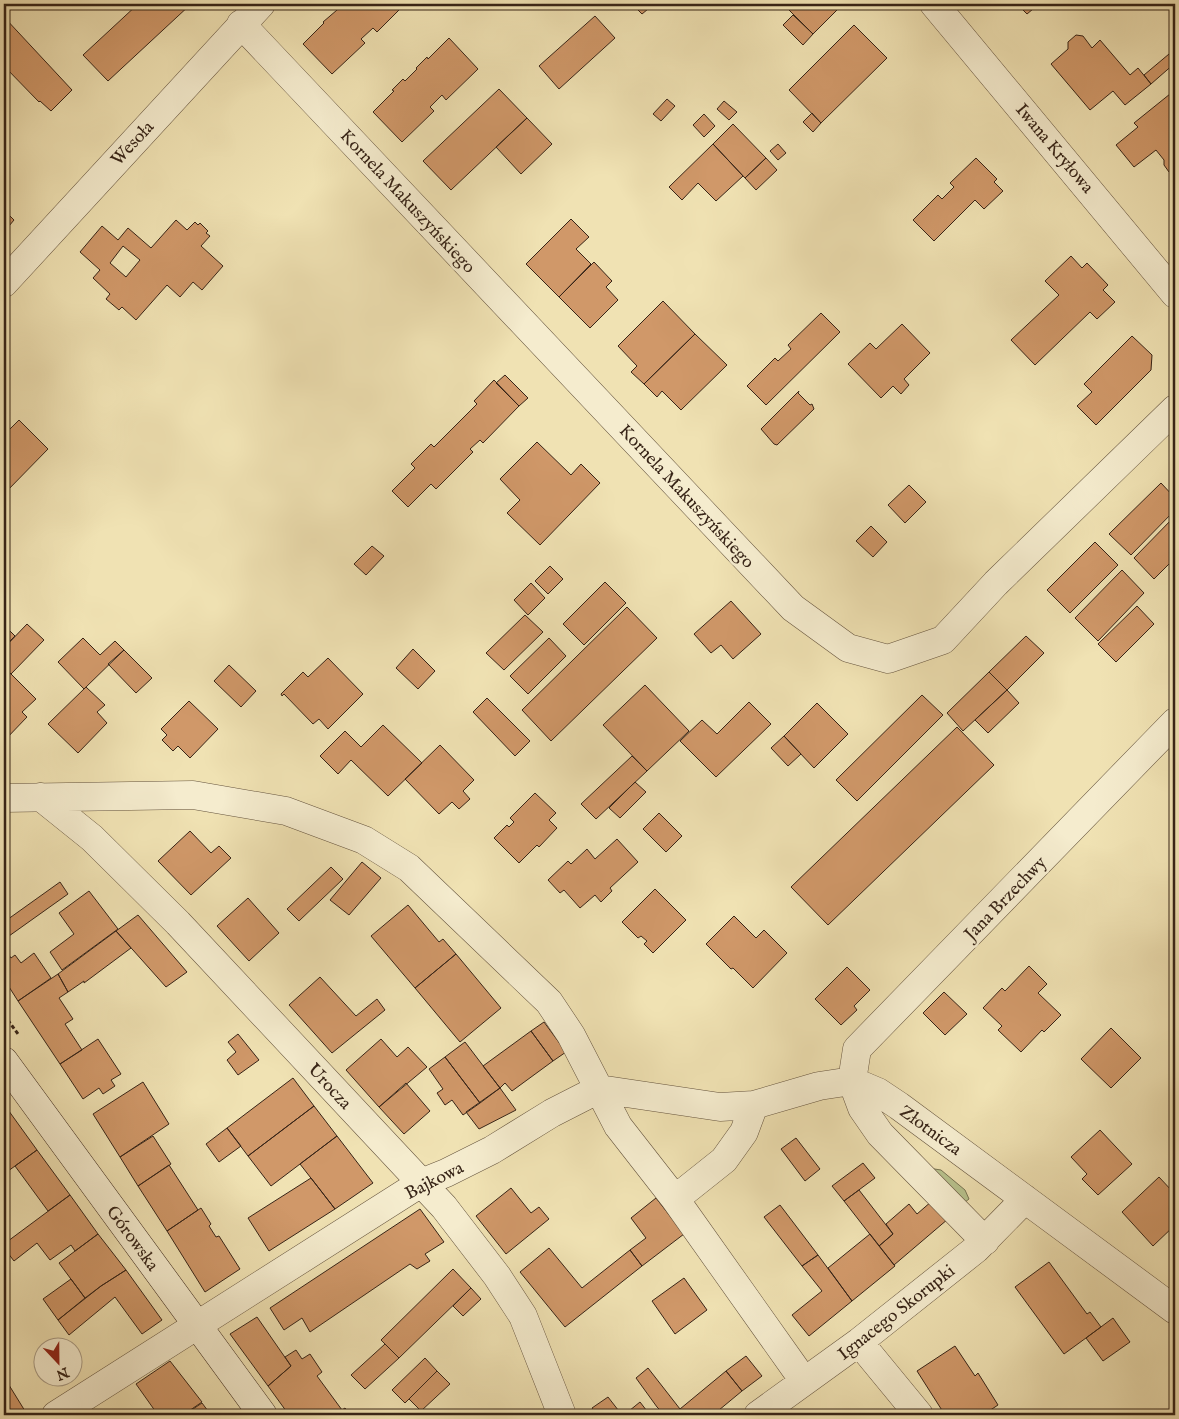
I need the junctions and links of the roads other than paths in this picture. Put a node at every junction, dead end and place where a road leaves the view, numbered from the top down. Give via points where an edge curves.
1 (261, 4) edge
2 (934, 4) edge
3 (241, 24) junction
4 (4, 283) edge
5 (1175, 294) edge
6 (1175, 409) edge
7 (1175, 722) edge
8 (41, 797) junction
9 (4, 798) edge
10 (4, 1061) edge
11 (852, 1081) junction
12 (599, 1089) junction
13 (754, 1105) junction
14 (421, 1182) junction
15 (675, 1199) junction
16 (1025, 1199) junction
17 (985, 1241) junction
18 (1174, 1306) edge
19 (197, 1325) junction
20 (859, 1342) junction
21 (804, 1381) junction
22 (56, 1415) edge
23 (263, 1415) edge
24 (562, 1415) edge
25 (758, 1415) edge
26 (920, 1415) edge

1 - 3 street, Wesoła
2 - 5 street, Iwana Kryłowa
3 - 4 street, Wesoła
3 - 6 street, Kornela Makuszyńskiego via 793,608 848,648 888,659 943,640
7 - 11 street, Jana Brzechwy via 857,1049
8 - 9 street
8 - 12 street via 193,795 286,811 364,840 409,868 550,1002 572,1035
8 - 14 street, Urocza via 92,838 178,924
10 - 19 street, Górowska
11 - 13 street via 819,1086
11 - 16 street, Złotnicza via 878,1092
11 - 17 street, Złotnicza via 862,1108 880,1134
12 - 13 street via 720,1107
12 - 14 street, Bajkowa via 492,1150
12 - 15 street via 618,1126
13 - 15 street via 744,1132 724,1160
14 - 19 street, Bajkowa
14 - 24 street, Urocza via 498,1276 523,1316
15 - 21 street
16 - 17 street, Ignacego Skorupki
16 - 18 street, Złotnicza
17 - 20 street, Ignacego Skorupki
19 - 22 street, Bajkowa
19 - 23 street, Górowska
20 - 21 street, Ignacego Skorupki
20 - 26 street
21 - 25 street, Ignacego Skorupki

